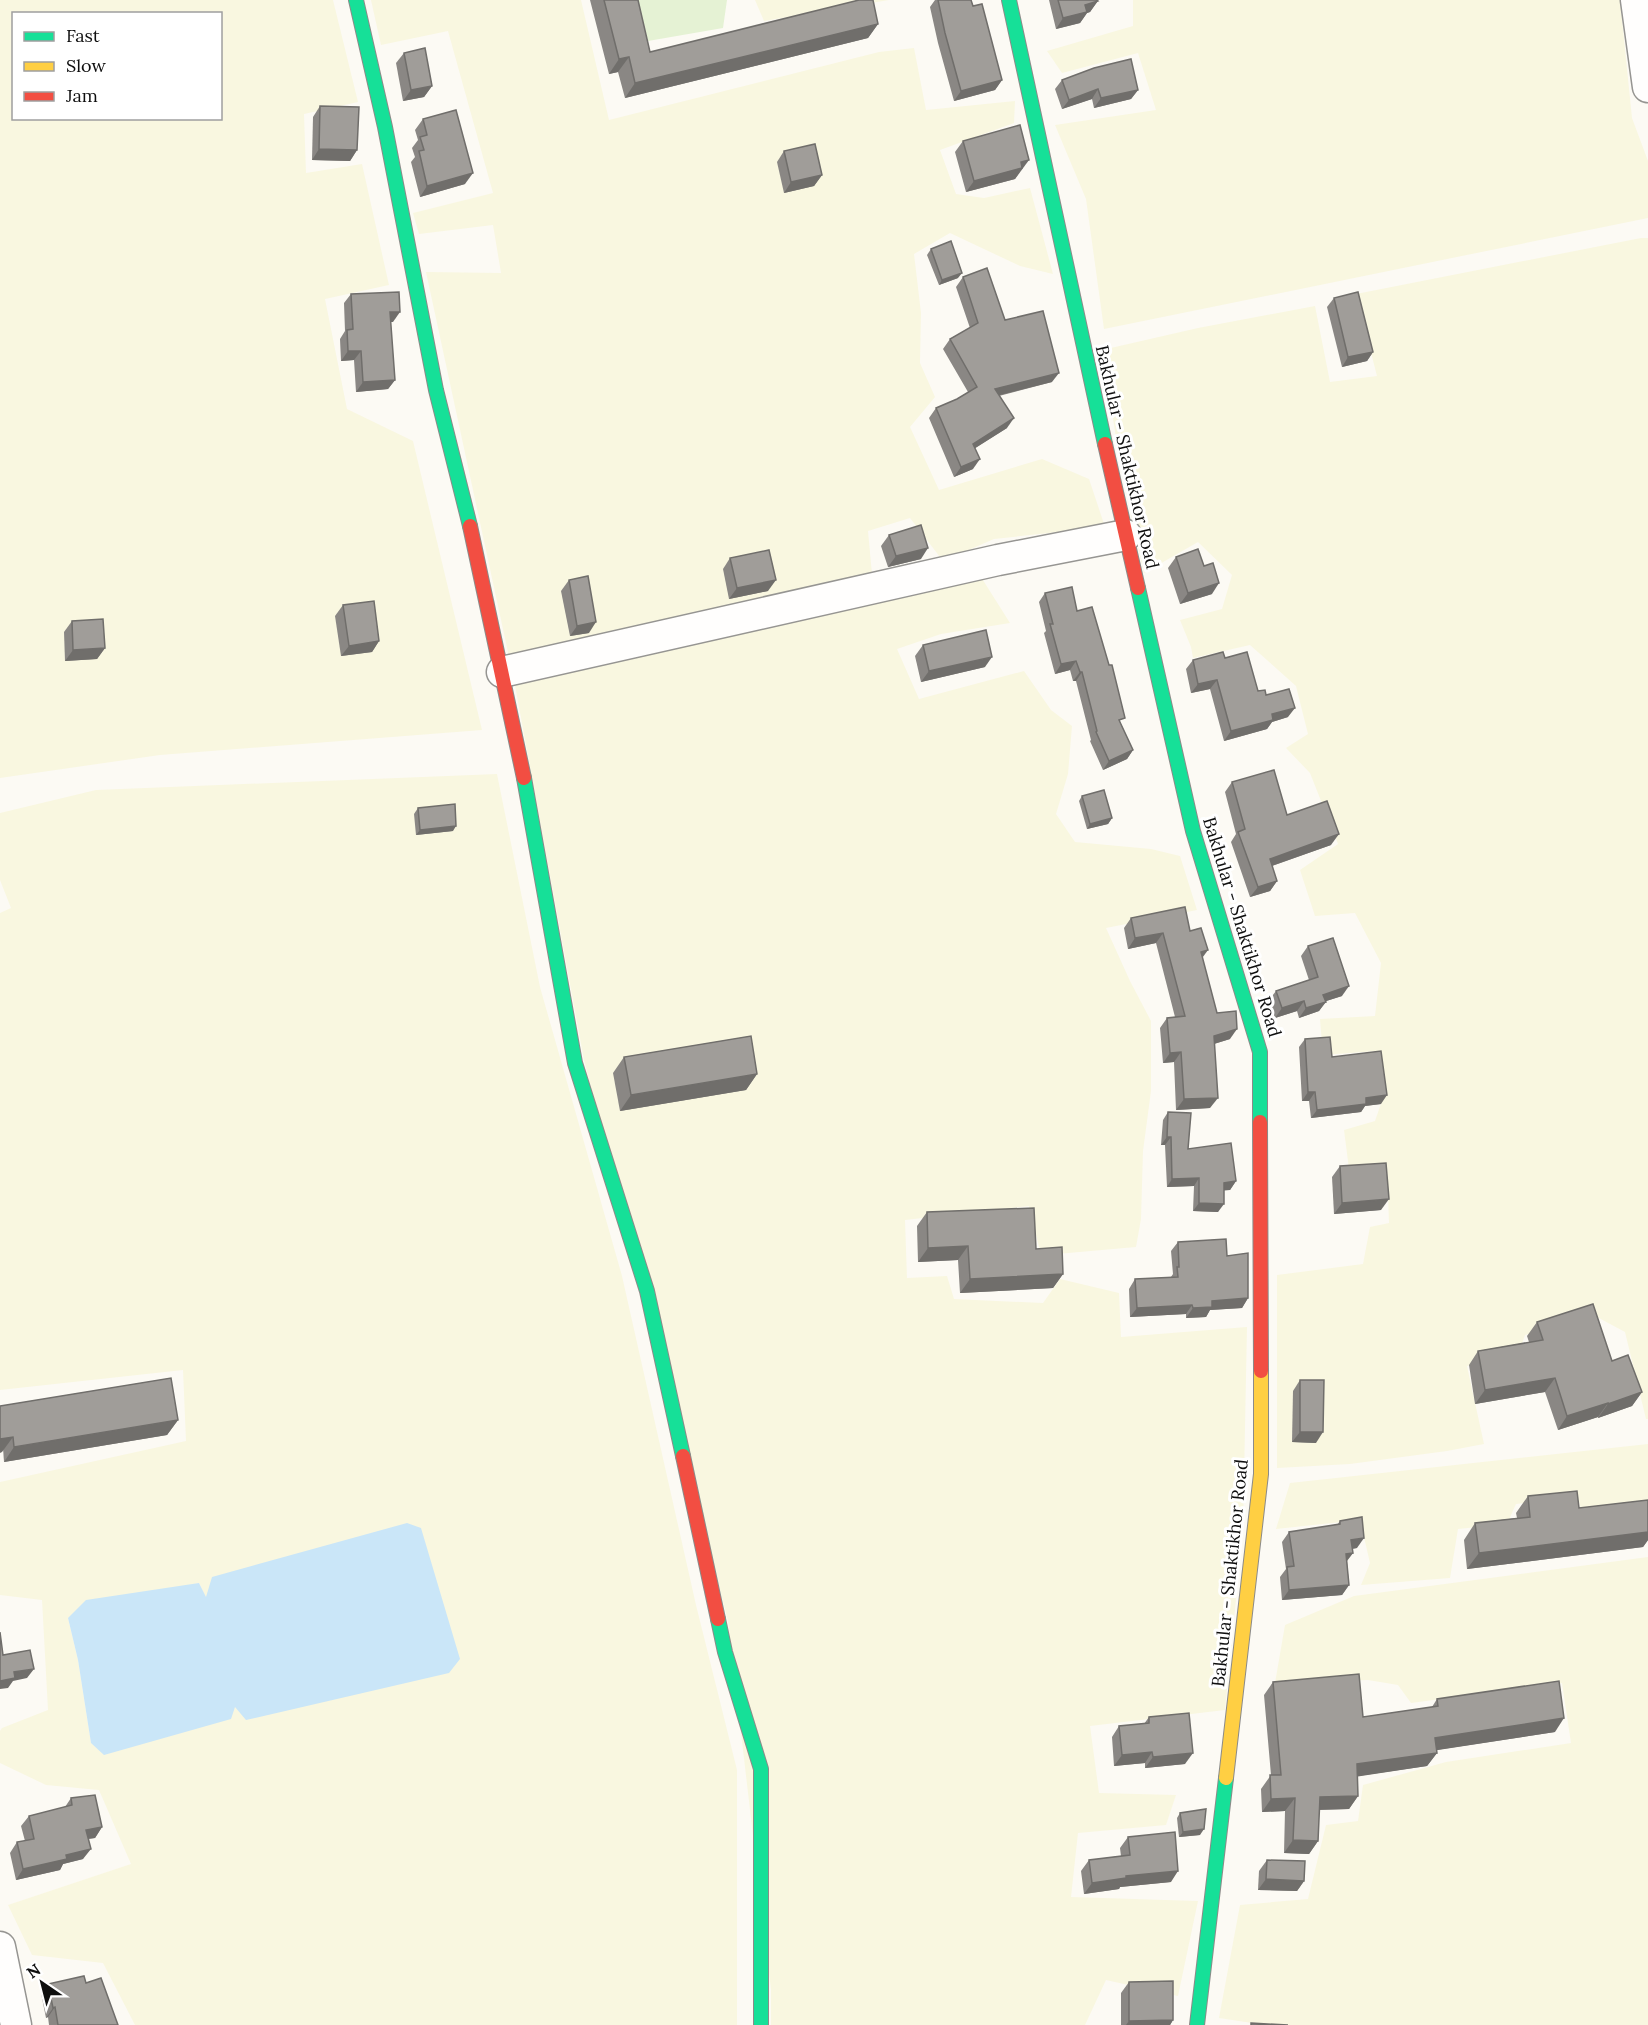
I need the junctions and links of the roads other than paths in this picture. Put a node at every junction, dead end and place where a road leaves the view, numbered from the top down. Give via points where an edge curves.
1 (356, 0) edge
2 (1009, 0) edge
3 (1636, 0) edge
4 (1648, 87) edge
5 (1126, 535) junction
6 (502, 672) junction
7 (0, 1947) edge
8 (16, 2025) edge
9 (761, 2025) edge
10 (1197, 2025) edge

1 - 6 street via 436,390
2 - 5 street, Bakhular - Shaktikhor Road
3 - 4 street
5 - 6 street via 998,560
5 - 10 street, Bakhular - Shaktikhor Road via 1193,831 1260,1052 1261,1474
6 - 9 street via 575,1063 646,1291 725,1652 761,1769
7 - 8 street

